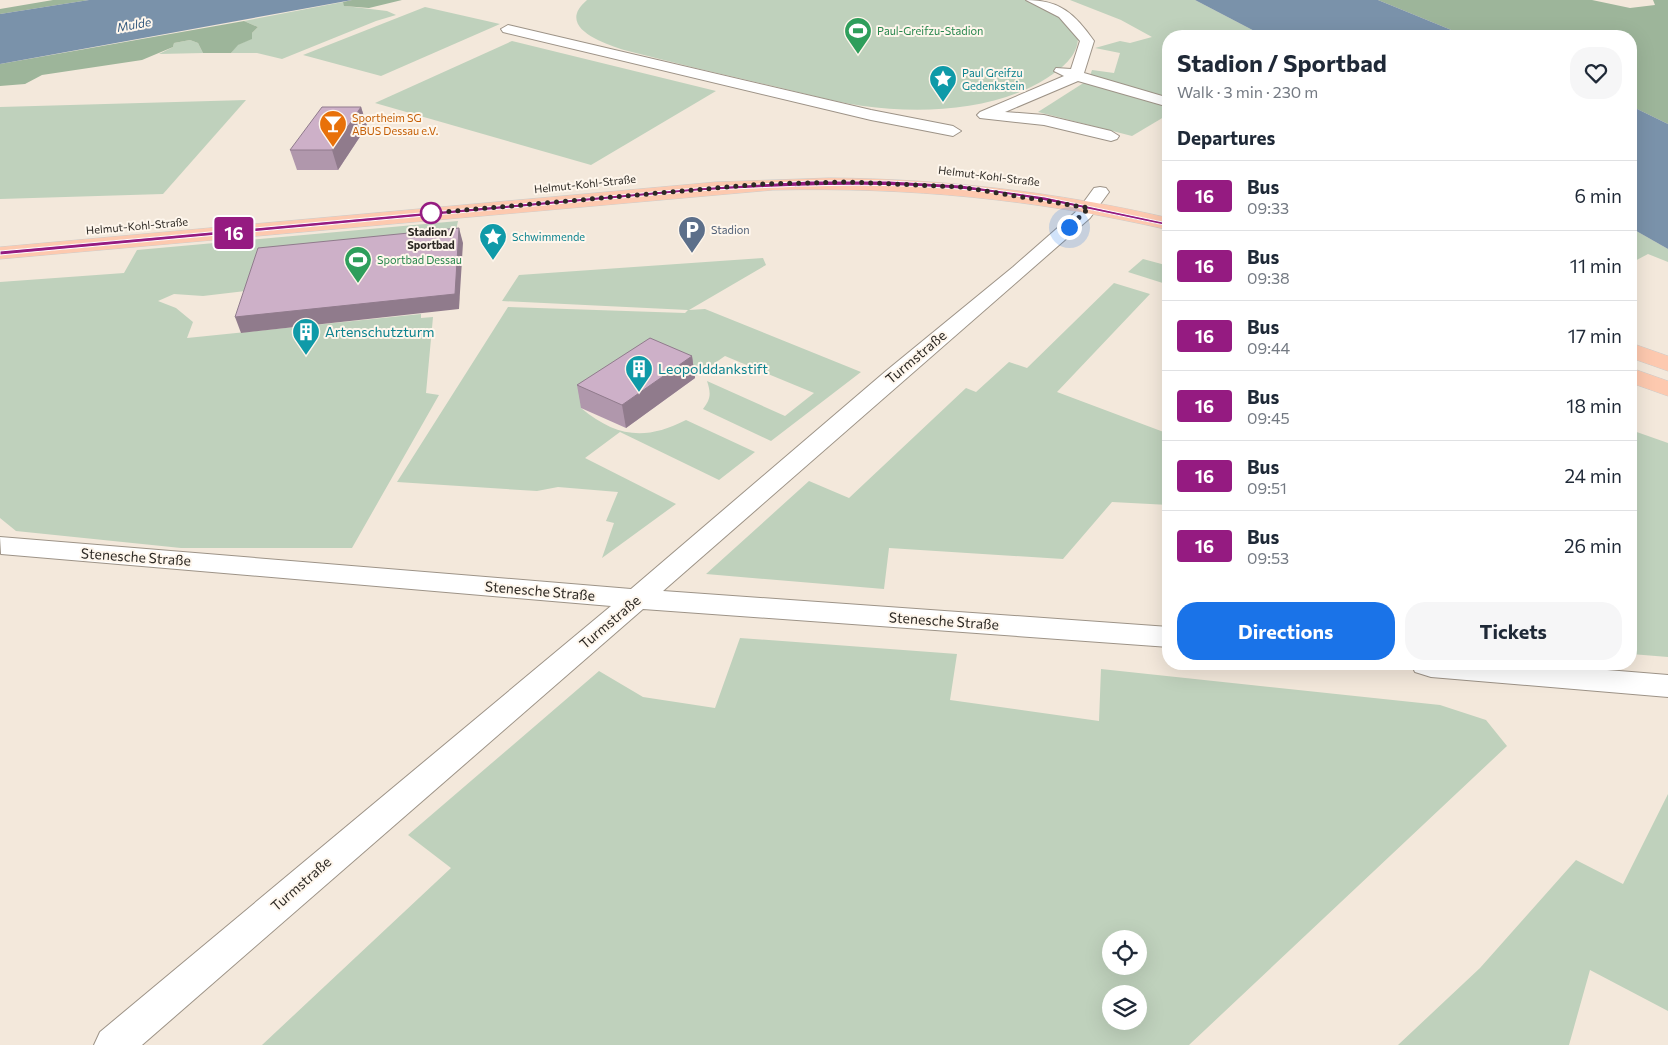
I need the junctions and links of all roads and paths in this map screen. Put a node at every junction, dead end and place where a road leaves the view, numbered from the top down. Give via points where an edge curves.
1 (1032, 0) edge
2 (508, 29) dead end
3 (577, 30) dead end
4 (598, 47) junction
5 (1058, 70) dead end
6 (1076, 76) junction
7 (1162, 101) edge
8 (992, 108) junction
9 (953, 131) junction
10 (1111, 136) dead end
11 (932, 141) dead end
12 (1094, 200) junction
13 (1162, 205) edge
14 (1162, 222) edge
15 (0, 237) edge
16 (0, 253) edge
17 (1637, 352) edge
18 (1668, 364) edge
19 (1637, 377) edge
20 (1668, 389) edge
21 (0, 545) edge
22 (637, 599) junction
23 (1162, 636) edge
24 (1485, 670) edge
25 (1668, 686) edge
26 (113, 1045) edge

1 - 6 street via 1071,19 1087,40
2 - 4 street
3 - 4 street via 580,40
4 - 9 street
5 - 6 street
6 - 7 street
6 - 8 street
8 - 9 street
8 - 10 street
9 - 11 street
12 - 13 main road, Helmut-Kohl-Straße
12 - 14 main road, Helmut-Kohl-Straße
12 - 15 main road, Helmut-Kohl-Straße via 959,171 886,167 774,168
12 - 16 main road, Helmut-Kohl-Straße via 930,184 762,184
12 - 22 street, Turmstraße via 1020,271 797,458
17 - 18 main road
19 - 20 main road
21 - 22 street, Stenesche Straße
22 - 23 street, Stenesche Straße
22 - 26 street, Turmstraße
24 - 25 street

